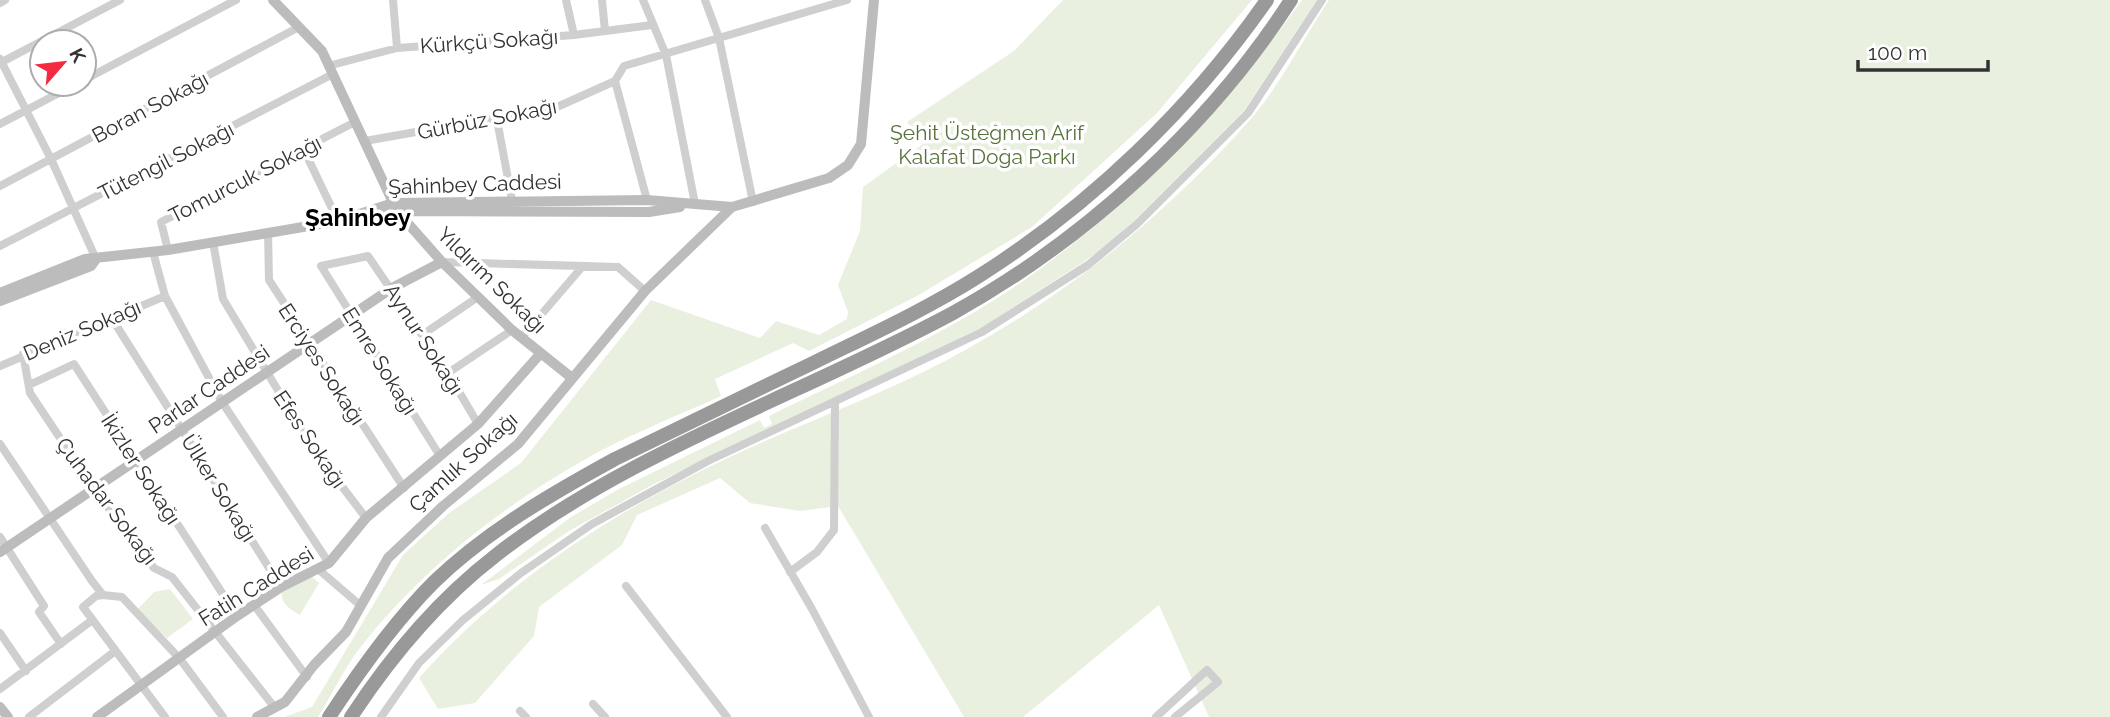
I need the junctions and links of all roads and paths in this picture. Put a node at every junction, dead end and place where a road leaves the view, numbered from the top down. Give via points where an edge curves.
1 (5, 0) edge
2 (120, 0) edge
3 (236, 0) edge
4 (273, 0) edge
5 (393, 0) edge
6 (566, 0) edge
7 (603, 0) edge
8 (643, 0) edge
9 (705, 0) edge
10 (847, 0) edge
11 (874, 0) edge
12 (1268, 0) edge
13 (1291, 0) edge
14 (1322, 0) edge
15 (0, 3) edge
16 (652, 25) junction
17 (299, 27) junction
18 (605, 31) junction
19 (574, 35) junction
20 (719, 38) junction
21 (397, 48) junction
22 (666, 55) junction
23 (0, 61) edge
24 (330, 71) junction
25 (98, 73) edge
26 (615, 81) junction
27 (49, 98) edge
28 (25, 110) junction
29 (497, 120) junction
30 (355, 122) junction
31 (0, 124) edge
32 (365, 141) junction
33 (304, 150) junction
34 (51, 159) junction
35 (0, 186) edge
36 (512, 200) junction
37 (647, 200) junction
38 (753, 202) junction
39 (695, 204) junction
40 (395, 207) junction
41 (732, 207) junction
42 (72, 209) junction
43 (338, 221) junction
44 (268, 232) junction
45 (213, 242) junction
46 (0, 246) edge
47 (168, 250) junction
48 (153, 252) junction
49 (96, 259) junction
50 (442, 262) junction
51 (321, 266) joint
52 (582, 267) junction
53 (392, 288) junction
54 (645, 291) junction
55 (0, 293) edge
56 (164, 296) junction
57 (478, 297) junction
58 (0, 301) edge
59 (351, 316) junction
60 (111, 317) junction
61 (512, 330) junction
62 (422, 335) junction
63 (522, 337) junction
64 (308, 345) junction
65 (541, 353) junction
66 (23, 354) junction
67 (0, 366) edge
68 (448, 373) junction
69 (267, 374) junction
70 (572, 377) junction
71 (29, 386) junction
72 (222, 402) junction
73 (835, 402) junction
74 (478, 424) junction
75 (182, 429) junction
76 (0, 444) edge
77 (440, 456) junction
78 (136, 461) junction
79 (404, 488) junction
80 (94, 489) junction
81 (49, 518) junction
82 (366, 518) junction
83 (765, 528) dead end
84 (0, 537) edge
85 (4, 550) edge
86 (329, 563) junction
87 (318, 569) junction
88 (790, 572) junction
89 (626, 586) dead end
90 (281, 587) junction
91 (103, 595) junction
92 (255, 606) junction
93 (360, 606) junction
94 (237, 615) junction
95 (91, 621) junction
96 (216, 632) junction
97 (0, 633) edge
98 (61, 644) junction
99 (114, 652) junction
100 (180, 659) junction
101 (26, 671) junction
102 (307, 677) junction
103 (142, 687) junction
104 (0, 689) edge
105 (593, 705) dead end
106 (0, 707) edge
107 (275, 708) junction
108 (111, 713) edge
109 (8, 717) edge
110 (29, 717) edge
111 (97, 717) edge
112 (165, 717) edge
113 (223, 717) edge
114 (257, 717) edge
115 (330, 717) edge
116 (351, 717) edge
117 (381, 717) edge
118 (605, 717) edge
119 (727, 717) edge
120 (869, 717) edge
121 (1156, 717) edge
122 (1175, 717) edge

1 - 15 street
2 - 23 street
3 - 25 street
4 - 17 street, Yıldırım Sokağı
5 - 21 street
6 - 19 street
7 - 18 street
8 - 16 street
9 - 20 street
10 - 20 street, Gürbüz Sokağı
11 - 38 street, Şahinbey Caddesi via 861,144 838,174
12 - 115 highway via 1178,112 1103,183 1028,243 938,300 615,459 503,526 435,582 387,637
13 - 116 highway via 1182,135 1049,250 953,312 637,468 532,528 457,589 412,634
14 - 73 street via 1248,113 1114,245 982,332
16 - 18 street, Kürkçü Sokağı
16 - 22 street
17 - 24 street, Yıldırım Sokağı via 322,51
17 - 34 street, Boran Sokağı
18 - 19 street, Kürkçü Sokağı
19 - 21 street, Kürkçü Sokağı
20 - 22 street, Gürbüz Sokağı
20 - 38 street
21 - 24 street, Kürkçü Sokağı
22 - 26 street, Gürbüz Sokağı via 624,66
22 - 39 street
23 - 28 street
24 - 30 street, Yıldırım Sokağı
24 - 42 street, Tütengil Sokağı
26 - 29 street, Gürbüz Sokağı via 557,107
26 - 37 street
27 - 28 street
28 - 31 street
28 - 34 street
29 - 32 street, Gürbüz Sokağı
29 - 36 street
30 - 32 street, Yıldırım Sokağı
30 - 33 street, Tomurcuk Sokağı
32 - 40 street, Yıldırım Sokağı
33 - 43 street
33 - 47 street, Tomurcuk Sokağı via 161,222
34 - 35 street, Boran Sokağı
34 - 42 street
36 - 37 street, Şahinbey Caddesi
36 - 40 street, Şahinbey Caddesi
37 - 39 street, Şahinbey Caddesi
38 - 41 street, Şahinbey Caddesi
39 - 40 street via 649,212
39 - 41 street, Şahinbey Caddesi
40 - 43 street
40 - 50 street, Yıldırım Sokağı
41 - 54 street, Çamlık Sokağı
42 - 46 street, Tütengil Sokağı
42 - 49 street
43 - 44 street
44 - 45 street
44 - 64 street, Erciyes Sokağı via 269,281
45 - 47 street
45 - 69 street, Efes Sokağı via 223,299
47 - 48 street
48 - 49 street
48 - 56 street
49 - 55 street via 85,259
49 - 58 street via 91,266
50 - 52 street
50 - 53 street, Parlar Caddesi
50 - 57 street, Yıldırım Sokağı
51 - 53 street, Aynur Sokağı via 368,256
51 - 59 street, Emre Sokağı
52 - 54 street via 618,267
52 - 63 street
53 - 59 street, Parlar Caddesi
53 - 62 street, Aynur Sokağı
54 - 70 street, Çamlık Sokağı
56 - 60 street, Deniz Sokağı
56 - 72 street
57 - 61 street, Yıldırım Sokağı
57 - 62 street
59 - 64 street, Parlar Caddesi
59 - 77 street, Emre Sokağı
60 - 66 street, Deniz Sokağı
60 - 75 street, Ülker Sokağı
61 - 63 street, Yıldırım Sokağı
61 - 68 street
62 - 68 street, Aynur Sokağı
63 - 65 street, Yıldırım Sokağı
64 - 69 street, Parlar Caddesi
64 - 79 street, Erciyes Sokağı
65 - 70 street, Yıldırım Sokağı
65 - 74 street, Fatih Caddesi
66 - 67 street, Deniz Sokağı
66 - 71 street, Çuhadar Sokağı
68 - 74 street, Aynur Sokağı
69 - 72 street, Parlar Caddesi
69 - 82 street, Efes Sokağı
70 - 93 street, Çamlık Sokağı via 518,444 388,558
71 - 78 street, İkizler Sokağı via 74,364
71 - 80 street, Çuhadar Sokağı
72 - 75 street, Parlar Caddesi
72 - 86 street
73 - 88 street via 834,530 817,552
73 - 117 street via 633,499 545,555 495,593 419,663
74 - 77 street, Fatih Caddesi
75 - 78 street, Parlar Caddesi
75 - 90 street, Ülker Sokağı
76 - 81 street
77 - 79 street, Fatih Caddesi
78 - 80 street, Parlar Caddesi
78 - 94 street, İkizler Sokağı
79 - 82 street, Fatih Caddesi
80 - 81 street, Parlar Caddesi
80 - 96 street, Çuhadar Sokağı via 154,568 172,577
81 - 85 street, Parlar Caddesi
81 - 91 street
82 - 86 street, Fatih Caddesi
83 - 88 street
84 - 85 street
85 - 98 street via 44,606 39,611
86 - 87 street, Fatih Caddesi
87 - 90 street, Fatih Caddesi
87 - 93 street
88 - 120 street
89 - 119 street
90 - 92 street, Fatih Caddesi
91 - 95 street via 83,607
91 - 100 street via 122,597
92 - 94 street, Fatih Caddesi
92 - 102 street
93 - 102 street, Çamlık Sokağı via 346,632
94 - 96 street, Fatih Caddesi
95 - 98 street
95 - 99 street
96 - 100 street, Fatih Caddesi
96 - 107 street, Çuhadar Sokağı
97 - 101 street
98 - 101 street
99 - 103 street
99 - 110 street
100 - 103 street, Fatih Caddesi
100 - 113 street
101 - 104 street
102 - 107 street, Çamlık Sokağı
103 - 108 street, Fatih Caddesi
103 - 112 street
105 - 118 street
106 - 109 street
107 - 114 street, Çamlık Sokağı
108 - 111 street, Fatih Caddesi
121 - 122 street via 1207,670 1218,682

